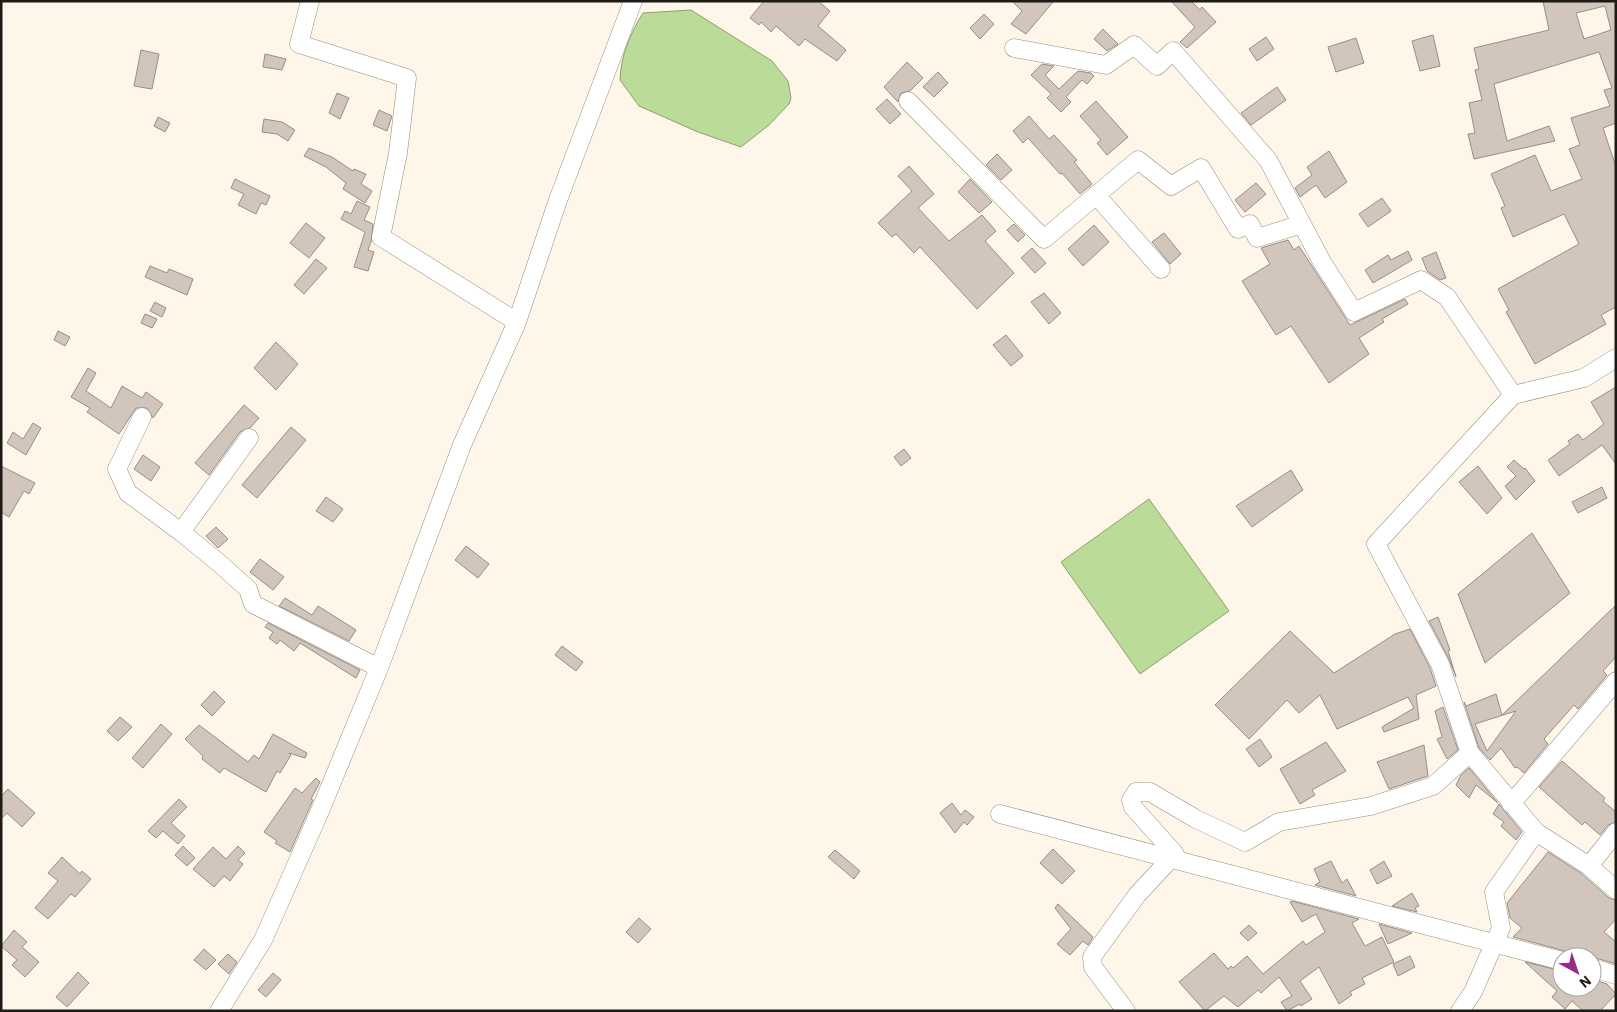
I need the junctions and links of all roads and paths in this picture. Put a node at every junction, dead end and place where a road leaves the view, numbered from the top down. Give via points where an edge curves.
1 (310, 1) edge
2 (633, 1) edge
3 (1014, 48) dead end
4 (908, 101) dead end
5 (1096, 195) junction
6 (1302, 224) junction
7 (1161, 270) dead end
8 (517, 322) junction
9 (1616, 358) edge
10 (1513, 395) junction
11 (142, 417) dead end
12 (249, 438) dead end
13 (180, 532) junction
14 (379, 668) junction
15 (1616, 682) edge
16 (1470, 753) junction
17 (1512, 804) junction
18 (1000, 814) dead end
19 (1536, 832) junction
20 (1616, 832) edge
21 (1589, 866) junction
22 (1616, 890) edge
23 (1552, 958) edge
24 (1602, 971) edge
25 (1616, 975) edge
26 (219, 1011) edge
27 (1126, 1011) edge
28 (1460, 1011) edge

1 - 8 street via 299,44 407,78 398,152 381,236
2 - 8 street via 558,200
3 - 6 street via 1106,65 1134,45 1157,66 1173,51 1268,160
4 - 5 street via 1044,239
5 - 6 street via 1138,160 1171,186 1201,168 1238,229 1250,224 1256,238
5 - 7 street
6 - 10 street via 1354,312 1421,280 1447,297
8 - 14 street via 462,445
9 - 10 street via 1584,378
10 - 16 street via 1376,544 1440,664
11 - 13 street via 117,469 128,493
12 - 13 street
13 - 14 street via 248,589 253,604
14 - 26 street via 263,940
15 - 17 street
16 - 17 street
16 - 27 street via 1433,786 1371,806 1279,822 1245,842 1150,792 1136,792 1131,800 1133,807 1175,854 1137,895 1092,958 1093,967
17 - 19 street
18 - 23 street
19 - 21 street
19 - 28 street via 1494,892 1501,928 1473,992
20 - 21 street
21 - 22 street
24 - 25 street

